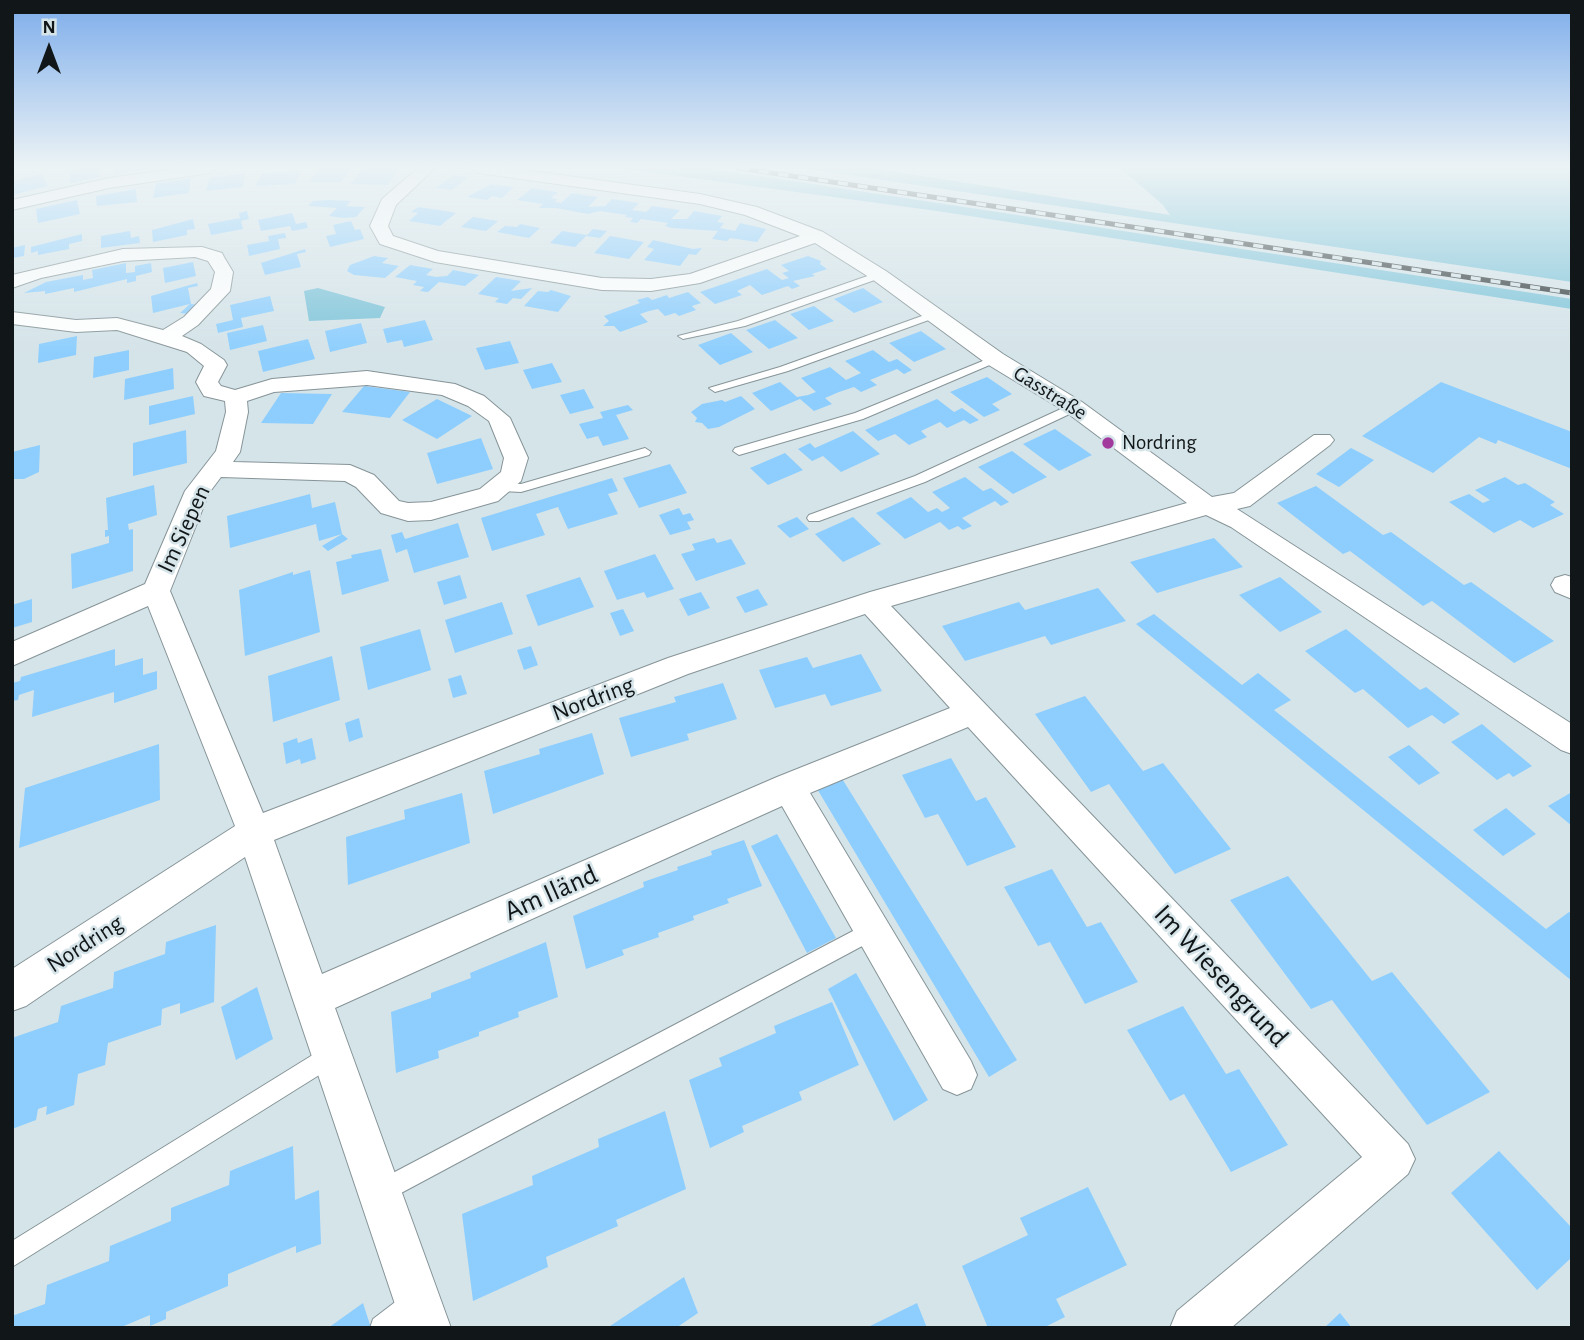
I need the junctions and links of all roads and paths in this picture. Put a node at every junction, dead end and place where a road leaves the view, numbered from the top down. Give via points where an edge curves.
1 (381, 231) edge
2 (803, 231) edge
3 (817, 236) junction
4 (879, 275) junction
5 (12, 282) edge
6 (933, 315) junction
7 (12, 318) edge
8 (166, 337) junction
9 (684, 337) dead end
10 (995, 359) junction
11 (715, 388) dead end
12 (236, 397) junction
13 (1074, 407) junction
14 (1322, 440) dead end
15 (740, 451) dead end
16 (645, 452) dead end
17 (215, 469) junction
18 (502, 487) junction
19 (1208, 506) junction
20 (814, 518) dead end
21 (156, 591) junction
22 (870, 602) junction
23 (12, 655) edge
24 (973, 712) junction
25 (1572, 741) edge
26 (789, 787) junction
27 (254, 832) junction
28 (872, 930) junction
29 (12, 992) edge
30 (312, 998) junction
31 (332, 1054) junction
32 (957, 1075) dead end
33 (379, 1192) junction
34 (12, 1255) edge
35 (423, 1314) edge
36 (382, 1328) edge
37 (1194, 1328) edge

1 - 3 street via 386,240 447,258 602,284 651,285 693,279
2 - 3 street, Gasstraße
3 - 4 street, Gasstraße
4 - 6 street, Gasstraße
4 - 9 lane via 741,324
5 - 8 street via 123,255 186,250 215,257 224,272 220,291 191,321
6 - 10 street, Gasstraße
6 - 11 lane via 784,369
7 - 8 street via 76,326 117,324
8 - 12 street via 194,348 215,365 206,382 212,391
10 - 13 street, Gasstraße
10 - 15 lane via 859,416
12 - 17 street, Im Siepen via 228,452
12 - 18 street via 272,387 367,378 447,389 499,418 516,458 512,475
13 - 19 street, Gasstraße
13 - 20 lane via 920,479
14 - 19 street, Nordring via 1241,500
16 - 18 lane via 521,488
17 - 18 street via 350,472 390,507 408,512 431,511
17 - 21 street, Im Siepen via 197,491
19 - 22 street, Nordring
19 - 25 street, Gasstraße via 1240,521
21 - 23 street
21 - 27 street, Im Siepen
22 - 24 street, Im Wiesengrund
22 - 27 street, Nordring via 653,676
24 - 26 street, Am Iländ
24 - 37 street, Im Wiesengrund via 1394,1159
26 - 28 street
26 - 30 street, Am Iländ
27 - 29 street, Nordring
27 - 30 street
28 - 32 street
28 - 33 lane
30 - 31 street
31 - 33 street
31 - 34 lane
33 - 35 street
35 - 36 lane

